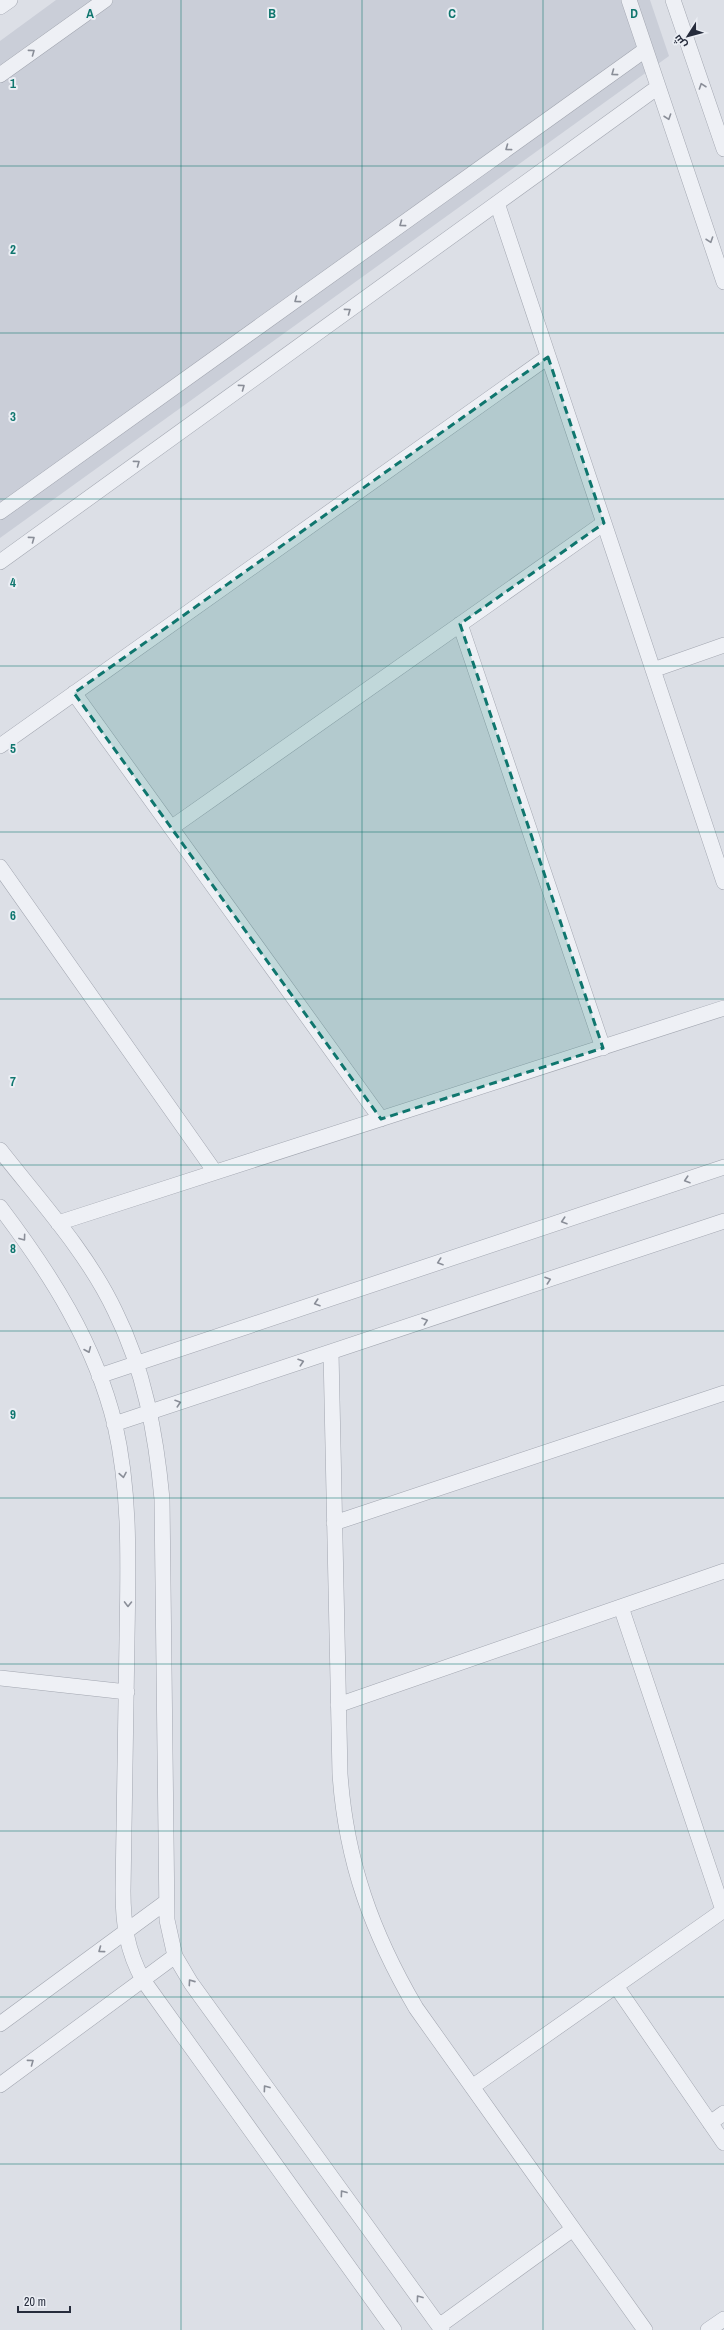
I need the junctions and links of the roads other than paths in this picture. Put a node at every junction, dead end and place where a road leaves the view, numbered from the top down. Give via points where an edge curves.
1 (10, 0) edge
2 (105, 0) edge
3 (629, 0) edge
4 (673, 0) edge
5 (0, 8) edge
6 (645, 50) junction
7 (0, 75) edge
8 (658, 88) junction
9 (724, 149) edge
10 (497, 203) junction
11 (724, 282) edge
12 (548, 357) junction
13 (0, 512) edge
14 (604, 523) junction
15 (0, 562) edge
16 (460, 624) junction
17 (724, 645) edge
18 (653, 670) junction
19 (74, 693) junction
20 (0, 746) edge
21 (171, 828) junction
22 (0, 867) edge
23 (724, 882) edge
24 (724, 1008) edge
25 (603, 1048) junction
26 (381, 1119) junction
27 (0, 1150) edge
28 (724, 1167) edge
29 (215, 1172) junction
30 (0, 1207) edge
31 (724, 1221) edge
32 (58, 1223) junction
33 (331, 1352) junction
34 (137, 1363) junction
35 (99, 1376) junction
36 (724, 1393) edge
37 (150, 1413) junction
38 (114, 1424) junction
39 (334, 1523) junction
40 (724, 1571) edge
41 (621, 1607) junction
42 (0, 1678) edge
43 (127, 1692) junction
44 (338, 1705) junction
45 (166, 1902) junction
46 (724, 1910) edge
47 (125, 1932) junction
48 (175, 1956) junction
49 (143, 1980) junction
50 (616, 1986) junction
51 (0, 2024) edge
52 (0, 2085) edge
53 (472, 2087) junction
54 (724, 2114) edge
55 (710, 2123) junction
56 (724, 2143) edge
57 (573, 2229) junction
58 (724, 2319) edge
59 (440, 2328) edge
60 (394, 2330) edge
61 (645, 2330) edge
62 (708, 2330) edge

1 - 5 street
7 -> 2 street
3 - 6 street
9 -> 4 street
6 - 8 street
6 -> 13 street
8 - 10 street
8 -> 11 street
10 - 12 street
15 -> 10 street
12 - 14 street
12 - 19 street
14 - 16 street
14 - 18 street
16 - 21 street
16 - 25 street
17 - 18 street
18 - 23 street
19 - 20 street
19 - 21 street
21 - 26 street
22 - 29 street
24 - 25 street
25 - 26 street
26 - 29 street
27 - 32 street
28 -> 34 street
29 - 32 street
30 -> 35 street via 52,1278 78,1324
33 -> 31 street
32 - 34 street via 86,1262 115,1310
37 -> 33 street
33 - 39 street
34 - 35 street
34 - 37 street
35 - 38 street
36 - 39 street
37 - 38 street
37 - 45 street via 162,1499
38 -> 43 street via 126,1493 129,1562
39 - 44 street
40 - 41 street
41 - 44 street
41 - 46 street
42 - 43 street
43 - 47 street via 123,1891
44 - 53 street via 345,1827 356,1875 372,1923 392,1966 416,2008
45 - 47 street
45 - 48 street via 170,1939
46 - 50 street
47 - 49 street via 129,1949
47 -> 51 street
48 - 49 street
59 -> 48 street via 191,1983
52 -> 49 street
49 - 60 street
50 - 53 street
50 - 55 street
53 - 57 street
54 - 55 street
55 - 56 street
57 - 59 street
57 - 61 street
58 - 62 street

